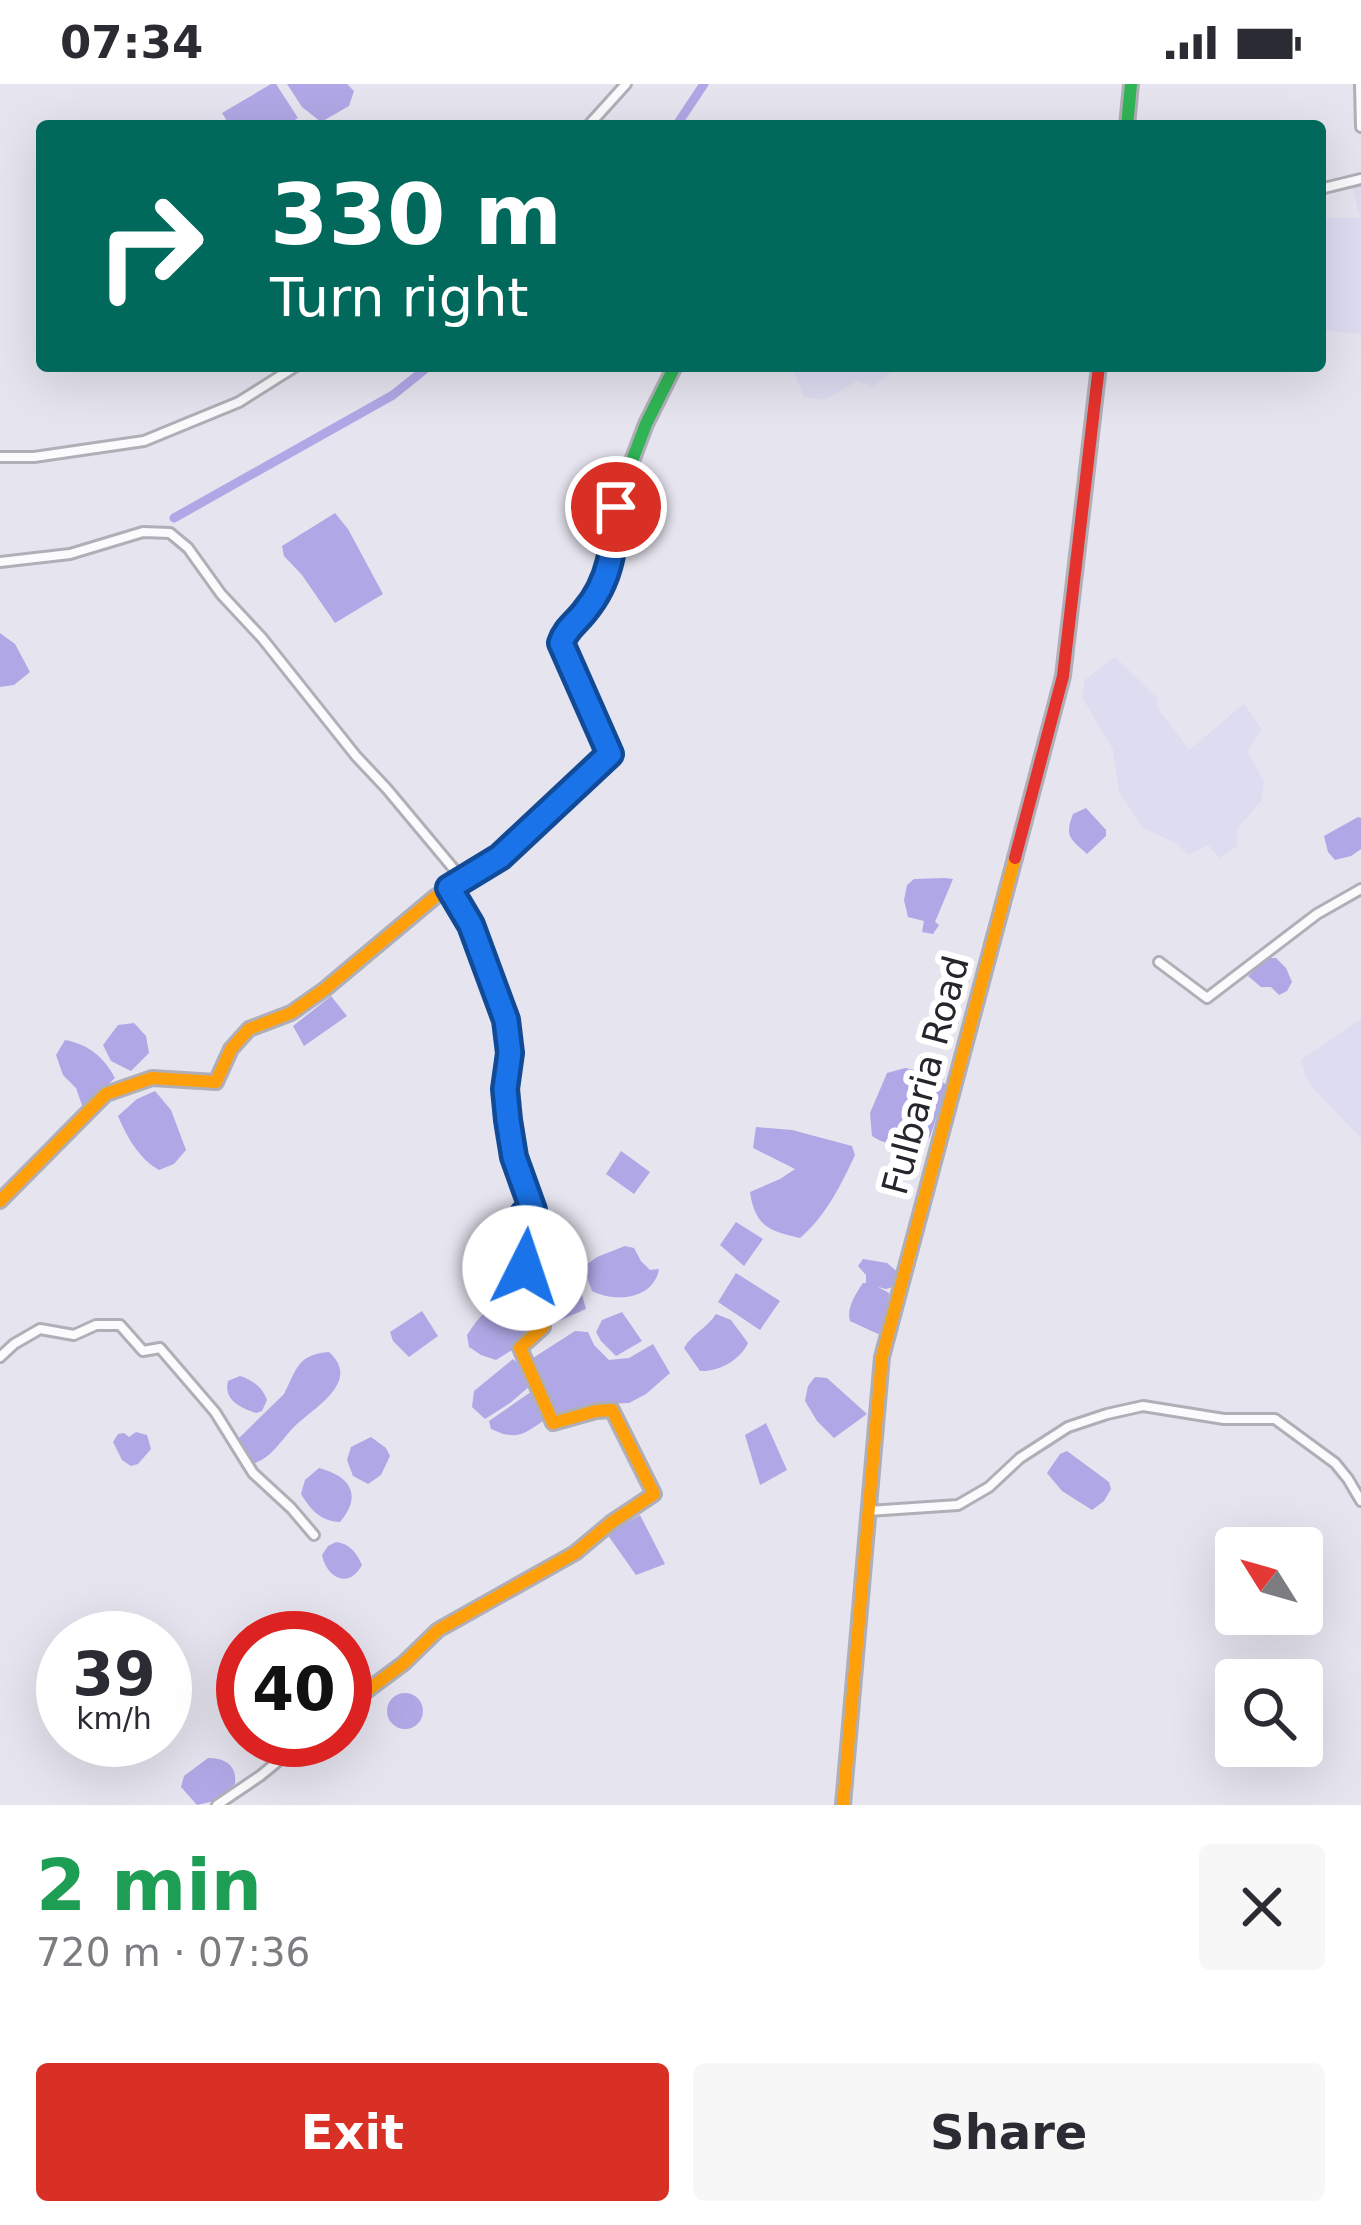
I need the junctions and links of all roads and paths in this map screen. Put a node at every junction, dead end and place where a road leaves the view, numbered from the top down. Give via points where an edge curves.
1 (626, 84) edge
2 (1131, 84) edge
3 (1360, 84) edge
4 (1360, 113) edge
5 (593, 120) edge
6 (1128, 120) edge
7 (1361, 127) edge
8 (1361, 179) edge
9 (1326, 188) edge
10 (286, 372) edge
11 (672, 372) edge
12 (1098, 372) edge
13 (0, 457) edge
14 (0, 562) edge
15 (463, 880) junction
16 (449, 888) junction
17 (1361, 889) edge
18 (1159, 962) dead end
19 (0, 1201) edge
20 (0, 1358) edge
21 (1361, 1502) edge
22 (868, 1511) junction
23 (314, 1535) dead end
24 (372, 1687) edge
25 (271, 1767) edge
26 (217, 1805) edge
27 (843, 1805) edge

1 - 5 street
2 - 6 street
3 - 4 street
4 - 7 street
8 - 9 street
10 - 13 street via 239,402 144,441
11 - 15 street via 620,490 609,574 561,643 610,754 500,857
12 - 22 street, Fulbaria Road via 1064,676 882,1357
14 - 15 street via 170,533
15 - 16 street
16 - 19 street via 291,1013 248,1029 215,1082 152,1078 106,1094
16 - 24 street via 506,1020 508,1120 533,1210 524,1214 525,1268 543,1327 520,1348 553,1424 612,1410 654,1494 575,1553 438,1630
17 - 18 street via 1207,998
20 - 23 street via 40,1329 74,1335 120,1325 143,1351 160,1348 253,1473
21 - 22 street via 1335,1463 1276,1419 1143,1406 1068,1427 958,1505
22 - 27 street, Fulbaria Road
25 - 26 street

